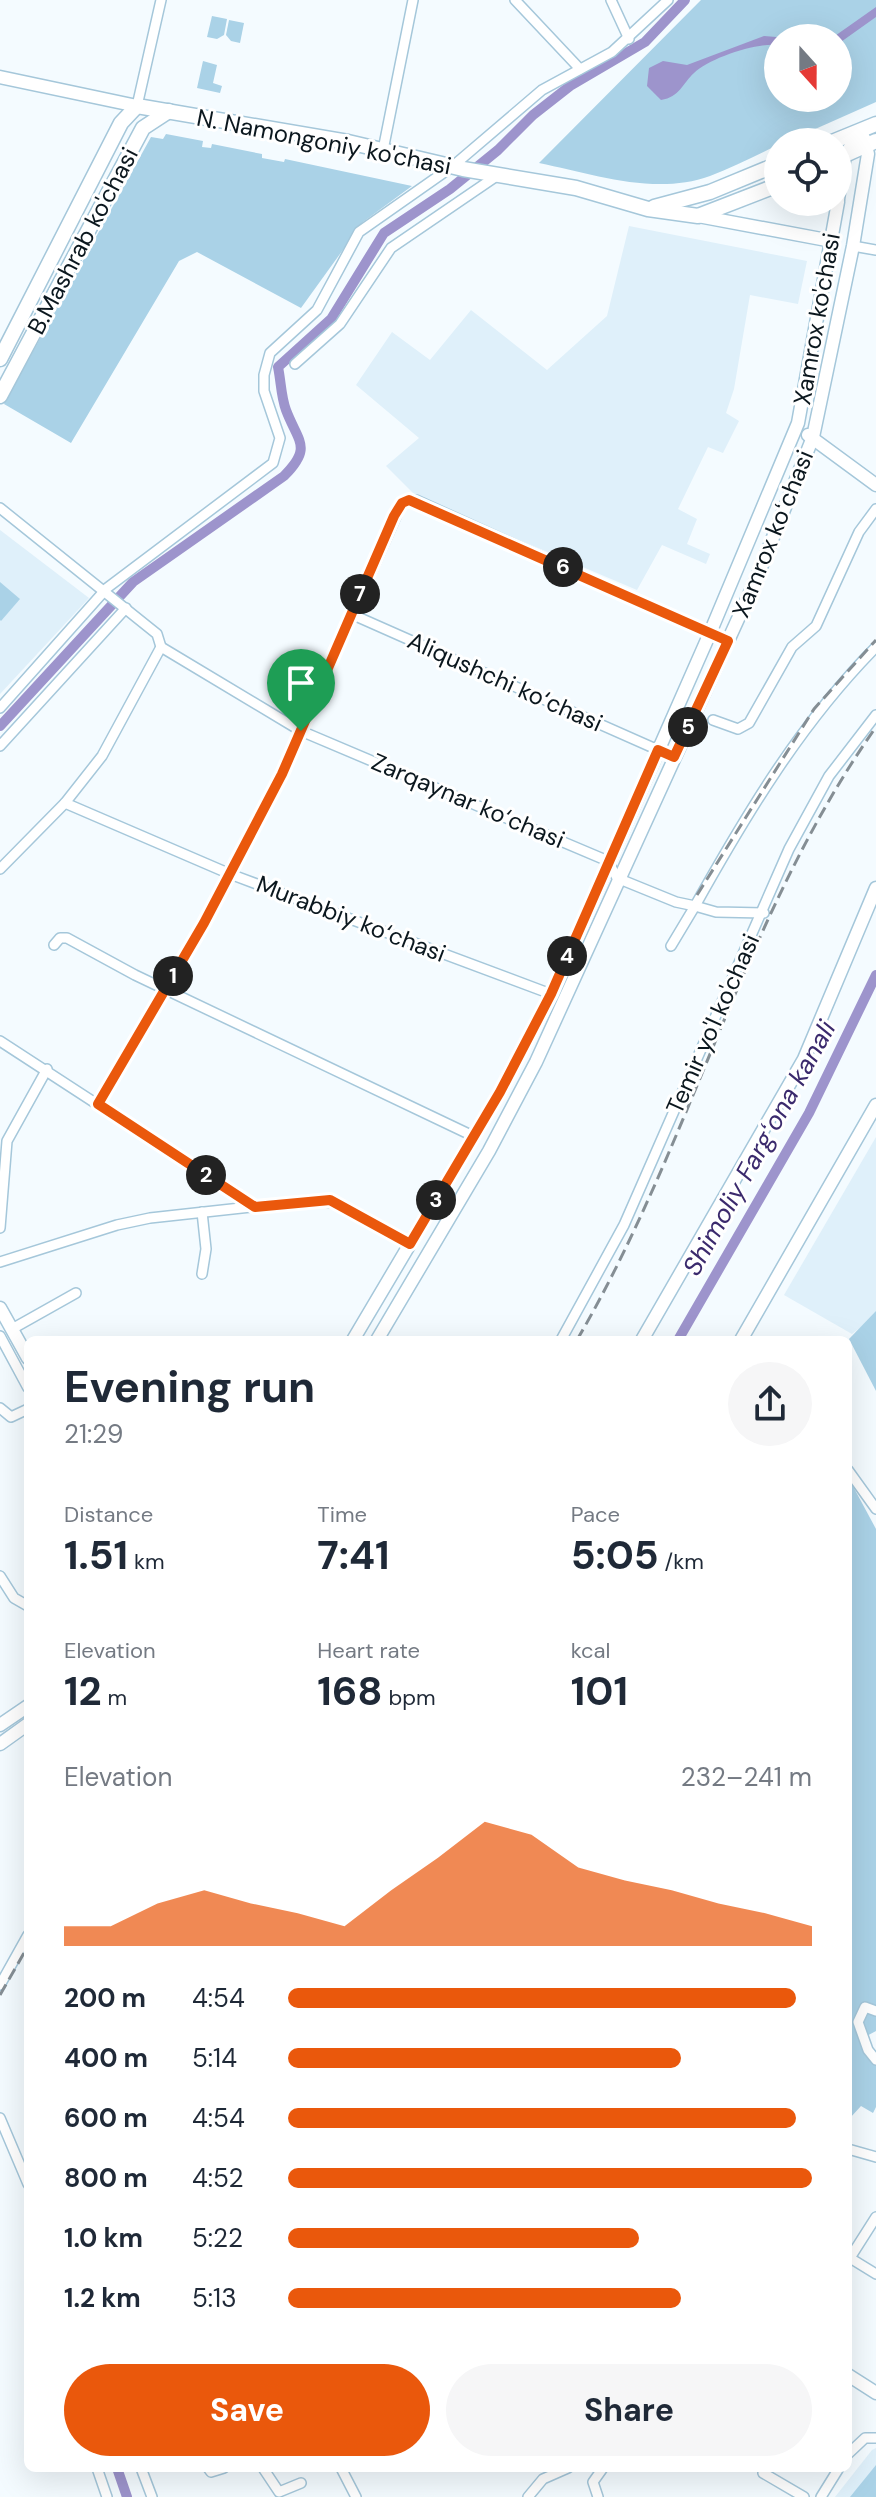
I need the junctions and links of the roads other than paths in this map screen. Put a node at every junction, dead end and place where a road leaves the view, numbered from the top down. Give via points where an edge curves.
1 (161, 0) edge
2 (413, 0) edge
3 (515, 0) edge
4 (611, 0) edge
5 (668, 0) edge
6 (629, 39) junction
7 (580, 69) junction
8 (0, 77) edge
9 (137, 106) junction
10 (169, 111) junction
11 (876, 124) edge
12 (143, 128) junction
13 (861, 130) junction
14 (852, 134) edge
15 (852, 142) edge
16 (871, 143) edge
17 (383, 150) junction
18 (852, 151) edge
19 (458, 167) junction
20 (764, 170) edge
21 (493, 174) junction
22 (764, 190) edge
23 (648, 209) junction
24 (698, 216) junction
25 (836, 216) edge
26 (832, 241) junction
27 (853, 246) junction
28 (876, 250) edge
29 (0, 359) edge
30 (295, 364) dead end
31 (0, 396) edge
32 (795, 430) junction
33 (813, 437) junction
34 (876, 485) edge
35 (0, 508) edge
36 (876, 509) edge
37 (107, 593) junction
38 (125, 607) junction
39 (351, 614) junction
40 (710, 633) junction
41 (728, 641) junction
42 (161, 647) junction
43 (876, 647) edge
44 (0, 708) edge
45 (876, 715) edge
46 (713, 720) dead end
47 (301, 731) junction
48 (0, 746) edge
49 (658, 750) junction
50 (674, 757) junction
51 (65, 803) junction
52 (608, 861) junction
53 (0, 869) edge
54 (230, 874) junction
55 (617, 878) junction
56 (876, 888) edge
57 (695, 906) junction
58 (764, 913) junction
59 (54, 945) dead end
60 (671, 946) dead end
61 (166, 988) junction
62 (551, 994) junction
63 (0, 1041) edge
64 (47, 1069) junction
65 (98, 1104) junction
66 (876, 1105) edge
67 (473, 1136) junction
68 (255, 1207) junction
69 (202, 1212) junction
70 (428, 1212) junction
71 (446, 1223) junction
72 (0, 1228) edge
73 (410, 1244) junction
74 (0, 1258) edge
75 (202, 1274) dead end
76 (76, 1293) dead end
77 (0, 1308) edge
78 (5, 1329) edge
79 (355, 1336) edge
80 (379, 1336) edge
81 (563, 1336) edge
82 (644, 1336) edge
83 (743, 1336) edge
84 (24, 1353) edge
85 (24, 1378) edge
86 (0, 1408) edge
87 (24, 1411) edge
88 (852, 1476) edge
89 (876, 1509) edge
90 (0, 1576) edge
91 (24, 1604) edge
92 (24, 1709) edge
93 (0, 1725) edge
94 (24, 1727) edge
95 (0, 1744) edge
96 (24, 1942) edge
97 (0, 1985) edge
98 (876, 2011) edge
99 (876, 2060) edge
100 (0, 2118) edge
101 (852, 2150) edge
102 (876, 2157) edge
103 (24, 2175) edge
104 (876, 2217) edge
105 (852, 2254) edge
106 (852, 2261) edge
107 (876, 2274) edge
108 (852, 2378) edge
109 (876, 2393) edge
110 (876, 2438) edge
111 (852, 2450) edge
112 (98, 2472) edge
113 (143, 2472) edge
114 (265, 2472) edge
115 (343, 2472) edge
116 (539, 2472) edge
117 (559, 2472) edge
118 (600, 2472) edge
119 (837, 2472) edge
120 (763, 2473) dead end
121 (543, 2479) junction
122 (301, 2483) dead end
123 (107, 2497) edge
124 (152, 2497) edge
125 (356, 2497) edge
126 (528, 2497) edge
127 (598, 2497) edge
128 (804, 2497) edge
129 (821, 2497) edge

1 - 9 street
2 - 17 street
3 - 7 street
4 - 6 street
5 - 6 street
6 - 7 street
7 - 19 street via 542,90
8 - 9 main road, N. Namongoniy ko'chasi
9 - 10 main road, N. Namongoniy ko'chasi
9 - 12 main road
9 - 29 main road, B.Mashrab ko'chasi via 121,123
10 - 12 main road
10 - 17 main road, N. Namongoniy ko'chasi
11 - 13 main road
12 - 31 main road, B.Mashrab ko'chasi
13 - 14 main road
13 - 15 main road, Xamrox ko'chasi
13 - 16 main road, Xamrox koʻchasi
16 - 18 main road
16 - 27 main road, Xamrox koʻchasi
17 - 19 main road, N. Namongoniy ko'chasi
19 - 21 main road, N. Namongoniy ko'chasi
19 - 37 street via 359,232 317,310 270,353 264,391 280,438 273,463
20 - 23 main road
21 - 23 main road, N. Namongoniy ko'chasi via 576,188
21 - 30 street via 391,248 340,324
22 - 24 main road
23 - 24 main road, N. Namongoniy ko'chasi
24 - 26 main road
25 - 26 main road, Xamrox ko'chasi
26 - 32 main road, Xamrox ko'chasi
27 - 28 street
27 - 33 main road, Xamrox koʻchasi
32 - 33 main road
32 - 40 main road, Xamrox ko'chasi
33 - 34 main road
33 - 41 main road, Xamrox koʻchasi
35 - 37 street
36 - 46 street via 859,532 816,626 792,647 749,723 738,729
37 - 38 street
37 - 44 street
38 - 42 street via 157,634
38 - 48 street
39 - 40 street via 394,516 402,503 416,500
39 - 47 street
39 - 49 street, Aliqushchi ko‘chasi
40 - 41 street
40 - 49 main road, Xamrox ko'chasi
41 - 50 main road, Xamrox koʻchasi
42 - 47 street, Zarqaynar ko‘chasi
42 - 51 street via 102,756
43 - 57 street via 782,761
45 - 58 street, Temir yo'l ko'chasi via 815,798
47 - 52 street, Zarqaynar ko‘chasi
47 - 54 street
49 - 50 street, Aliqushchi ko‘chasi
49 - 52 main road, Xamrox ko'chasi
50 - 55 main road, Xamrox koʻchasi
51 - 53 street
51 - 54 street, Murabbiy ko‘chasi
52 - 55 street
52 - 62 main road, Xamrox ko'chasi
54 - 61 street
54 - 62 street, Murabbiy ko‘chasi
55 - 57 street
55 - 71 main road, Xamrox koʻchasi via 536,1062
56 - 82 main road via 804,1059
57 - 58 street
57 - 60 street
58 - 81 street, Temir yo'l ko'chasi via 624,1225
59 - 61 street via 67,938
61 - 65 street
61 - 67 street
62 - 67 main road, Xamrox ko'chasi
63 - 64 street
64 - 65 street
64 - 72 street via 7,1141
65 - 68 street
66 - 83 main road
67 - 70 main road, Xamrox ko'chasi
68 - 69 street
68 - 73 street via 330,1200
69 - 74 street via 117,1225
69 - 75 street
70 - 71 street
70 - 73 main road, Xamrox ko'chasi
71 - 80 main road, Xamrox koʻchasi
73 - 79 main road, Xamrox ko'chasi
76 - 78 street
77 - 78 main road
78 - 84 main road
78 - 85 street
86 - 87 street via 11,1417
88 - 89 street
90 - 91 street
92 - 93 main road
94 - 95 main road
96 - 97 street
98 - 99 street via 865,2007 858,2022
100 - 103 street
101 - 102 street
104 - 105 street
106 - 107 street
108 - 109 main road
110 - 111 street via 865,2438
112 - 123 street
113 - 124 street
114 - 122 street via 276,2491
115 - 125 street
116 - 121 street
117 - 121 street
118 - 127 street via 593,2482
119 - 129 street
120 - 128 street
121 - 126 street

